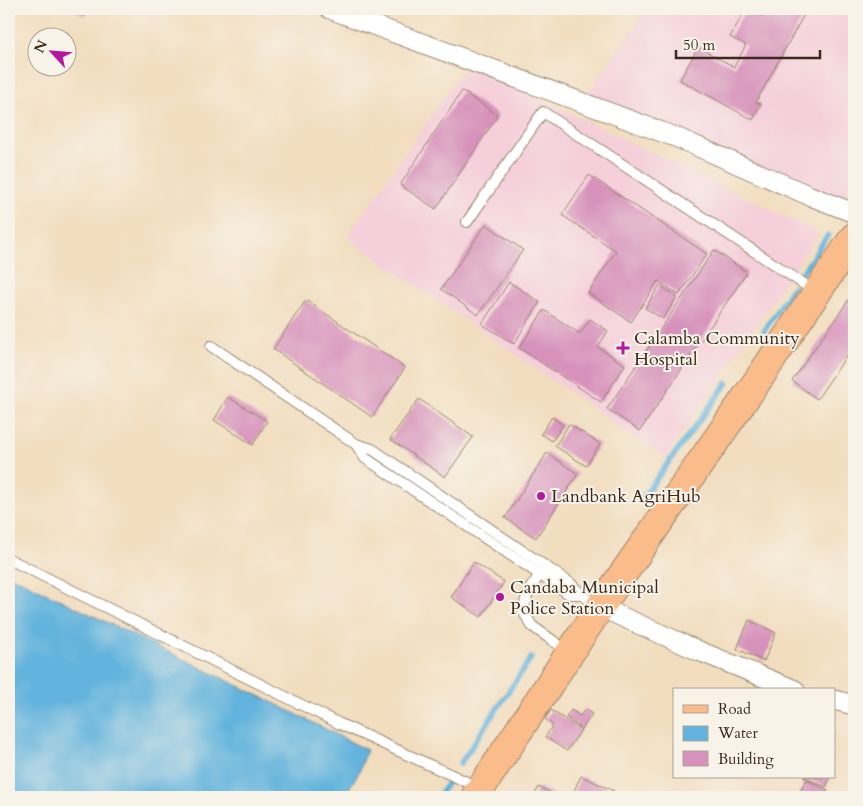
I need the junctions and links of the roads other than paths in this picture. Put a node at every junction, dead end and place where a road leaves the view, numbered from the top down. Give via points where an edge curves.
1 (330, 9) edge
2 (854, 212) edge
3 (467, 222) dead end
4 (854, 237) edge
5 (818, 293) junction
6 (211, 346) dead end
7 (356, 444) junction
8 (9, 559) edge
9 (540, 574) junction
10 (590, 601) junction
11 (570, 653) junction
12 (790, 688) edge
13 (836, 700) edge
14 (854, 705) edge
15 (478, 793) edge

1 - 2 street via 678,138
3 - 5 lane via 543,112
4 - 5 main road
5 - 10 main road
6 - 7 lane
7 - 9 lane via 365,458
7 - 10 lane via 372,449 570,583
8 - 15 lane
9 - 10 lane via 569,594
9 - 11 lane via 528,592 523,611 532,626
10 - 11 main road
10 - 12 street
11 - 15 main road
13 - 14 street

